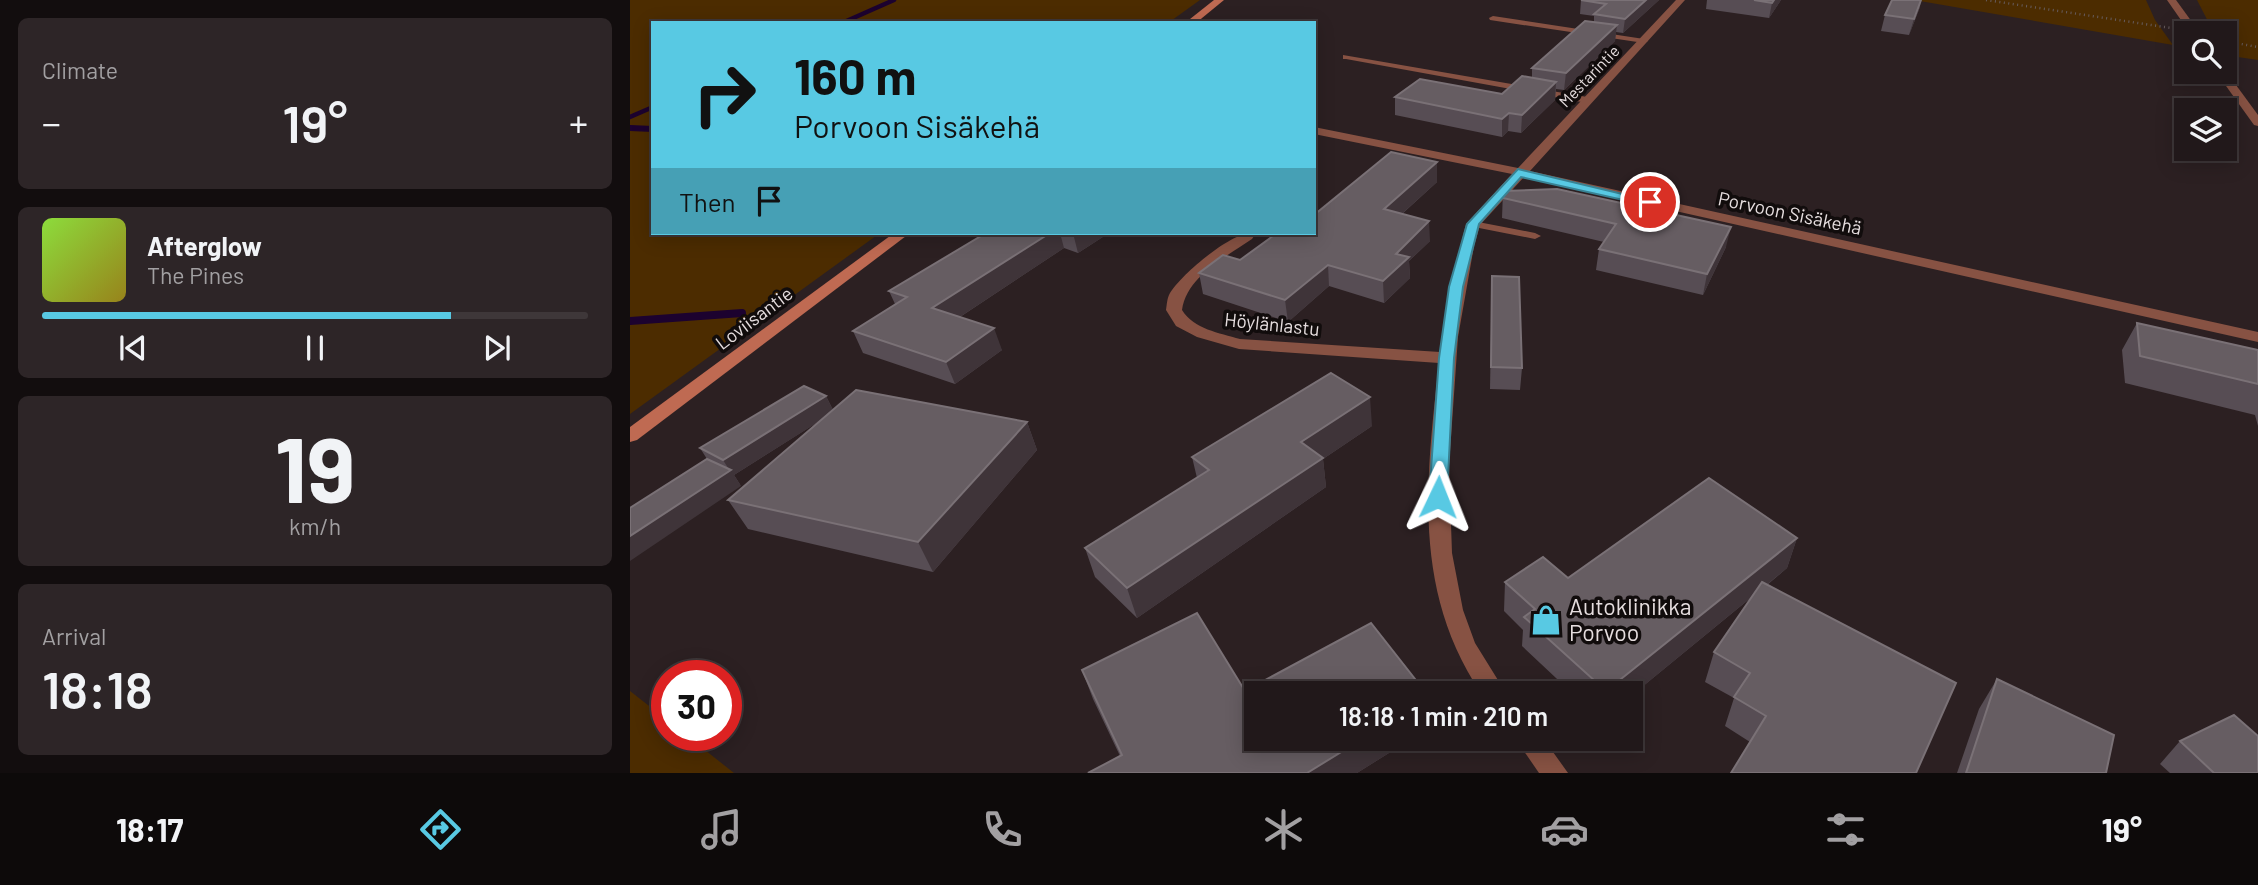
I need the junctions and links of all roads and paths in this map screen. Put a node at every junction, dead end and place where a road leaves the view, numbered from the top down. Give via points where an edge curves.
1 (1220, 0) edge
2 (1681, 0) edge
3 (1986, 0) edge
4 (2171, 0) edge
5 (1493, 18) dead end
6 (1193, 21) edge
7 (2186, 21) edge
8 (2174, 30) edge
9 (1644, 41) junction
10 (2237, 43) edge
11 (2258, 47) edge
12 (1346, 57) dead end
13 (2230, 84) edge
14 (1587, 100) junction
15 (2258, 123) edge
16 (1316, 130) edge
17 (1518, 173) junction
18 (1473, 224) junction
19 (900, 235) edge
20 (1247, 236) dead end
21 (1535, 236) dead end
22 (2258, 337) edge
23 (1447, 358) junction
24 (630, 436) edge
25 (1487, 681) edge
26 (1537, 751) edge
27 (1555, 773) edge

1 - 6 main road
2 - 9 street, Mestarintie
3 - 8 path
4 - 7 street
5 - 9 lane
9 - 14 street, Mestarintie
10 - 11 path
12 - 14 lane
13 - 15 street
14 - 17 street, Mestarintie
16 - 17 street, Porvoon Sisäkehä
17 - 18 street, Mestarintie
17 - 22 street, Porvoon Sisäkehä
18 - 21 lane
18 - 23 street via 1456,287
19 - 24 main road, Loviisantie
20 - 23 street, Höylänlastu via 1180,287 1173,300 1174,313 1186,328 1239,344
23 - 25 street via 1437,520 1443,572 1462,640
26 - 27 street

